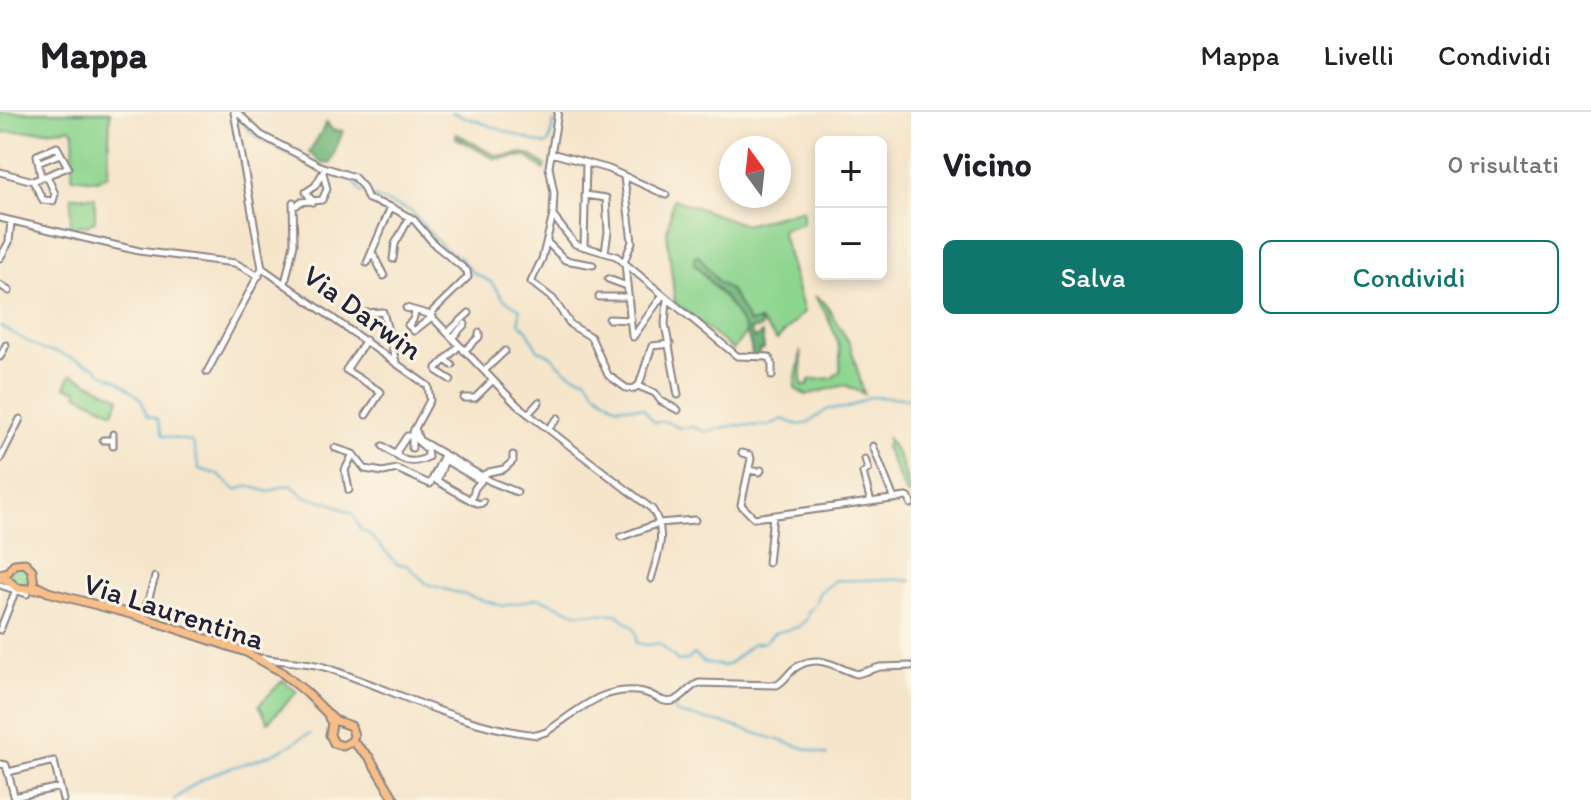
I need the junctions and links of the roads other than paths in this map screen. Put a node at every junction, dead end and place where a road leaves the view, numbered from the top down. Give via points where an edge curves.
1 (235, 112) edge
2 (558, 112) edge
3 (551, 153) junction
4 (586, 164) junction
5 (323, 171) junction
6 (0, 172) edge
7 (42, 176) junction
8 (624, 177) junction
9 (33, 181) junction
10 (585, 195) junction
11 (666, 195) dead end
12 (313, 202) junction
13 (391, 207) junction
14 (553, 215) junction
15 (410, 217) junction
16 (0, 218) edge
17 (11, 221) junction
18 (546, 241) junction
19 (584, 247) junction
20 (372, 251) junction
21 (605, 251) junction
22 (0, 258) edge
23 (393, 259) dead end
24 (624, 262) junction
25 (367, 263) dead end
26 (593, 265) dead end
27 (262, 268) junction
28 (259, 276) junction
29 (384, 276) dead end
30 (608, 279) dead end
31 (285, 283) junction
32 (0, 285) edge
33 (627, 286) junction
34 (9, 291) dead end
35 (599, 297) dead end
36 (629, 297) junction
37 (664, 298) junction
38 (406, 308) dead end
39 (415, 312) junction
40 (366, 313) dead end
41 (469, 313) dead end
42 (431, 316) junction
43 (609, 319) dead end
44 (631, 320) junction
45 (465, 324) dead end
46 (479, 333) dead end
47 (449, 336) junction
48 (366, 340) junction
49 (670, 344) junction
50 (6, 345) dead end
51 (462, 348) junction
52 (505, 351) dead end
53 (0, 357) edge
54 (445, 360) junction
55 (396, 362) junction
56 (452, 365) dead end
57 (484, 371) junction
58 (207, 372) dead end
59 (772, 376) dead end
60 (451, 380) dead end
61 (493, 380) junction
62 (638, 386) junction
63 (678, 395) dead end
64 (464, 398) dead end
65 (539, 402) dead end
66 (678, 410) dead end
67 (528, 414) junction
68 (366, 415) dead end
69 (558, 418) dead end
70 (20, 419) dead end
71 (415, 428) junction
72 (548, 429) junction
73 (412, 436) junction
74 (0, 440) edge
75 (103, 440) dead end
76 (113, 440) dead end
77 (7, 444) junction
78 (383, 446) dead end
79 (873, 446) dead end
80 (335, 448) dead end
81 (412, 448) dead end
82 (742, 453) dead end
83 (444, 455) junction
84 (513, 455) dead end
85 (354, 456) junction
86 (398, 457) junction
87 (0, 459) edge
88 (865, 459) dead end
89 (749, 470) junction
90 (761, 470) dead end
91 (482, 479) junction
92 (349, 490) dead end
93 (517, 492) dead end
94 (894, 499) junction
95 (471, 500) junction
96 (483, 502) dead end
97 (871, 502) junction
98 (911, 504) edge
99 (773, 516) junction
100 (695, 520) dead end
101 (659, 523) junction
102 (621, 537) dead end
103 (768, 563) dead end
104 (155, 577) dead end
105 (651, 579) dead end
106 (3, 581) edge
107 (33, 581) junction
108 (26, 591) junction
109 (15, 592) junction
110 (143, 617) junction
111 (1, 627) edge
112 (256, 657) junction
113 (286, 661) junction
114 (911, 666) edge
115 (284, 674) junction
116 (336, 725) junction
117 (352, 741) junction
118 (0, 764) edge
119 (8, 772) junction
120 (60, 787) junction
121 (15, 799) edge
122 (63, 800) edge
123 (395, 800) edge

1 - 5 street via 261,135
1 - 27 street, Via Darwin
2 - 3 street
3 - 4 street
3 - 14 street
4 - 8 street
4 - 10 street
5 - 12 street via 327,189 322,200
5 - 12 street via 306,192
5 - 13 street via 352,176 367,195
6 - 9 street
7 - 7 street via 40,162 64,156 68,167
7 - 9 street
7 - 9 street via 52,181 55,197 47,202
8 - 11 street
8 - 24 street via 632,242
10 - 19 street
10 - 21 street via 606,198
12 - 31 street via 295,203 294,244
13 - 15 street
13 - 20 street
14 - 18 street
14 - 19 street via 573,242
15 - 23 street
15 - 42 street via 468,273
16 - 17 street
17 - 22 street via 9,242
17 - 28 street via 139,251 235,263
18 - 26 street via 565,260
18 - 62 street via 531,282 569,323 593,339 610,377 628,388
19 - 21 street
20 - 25 street
20 - 29 street
21 - 24 street
24 - 33 street
24 - 37 street
27 - 28 street
27 - 31 street, Via Darwin
28 - 58 street
30 - 33 street
31 - 48 street, Via Darwin
32 - 34 street
33 - 36 street
35 - 36 street
36 - 44 street
37 - 44 street via 635,336
37 - 49 street
37 - 59 street via 737,356 769,357
38 - 39 street
39 - 42 street
39 - 42 street via 408,325 414,331
40 - 55 street via 383,312
41 - 47 street
42 - 47 street
43 - 44 street
45 - 47 street
46 - 51 street
47 - 51 street
48 - 55 street, Via Darwin
48 - 68 street via 346,370 381,392
49 - 62 street via 652,346
49 - 63 street
50 - 53 street
51 - 54 street
51 - 57 street
52 - 57 street
54 - 56 street
54 - 60 street via 437,370
55 - 71 street, Via Darwin via 430,389 430,401
57 - 61 street
61 - 64 street via 475,398
61 - 67 street
62 - 66 street
65 - 67 street
67 - 72 street
69 - 72 street
70 - 77 street
71 - 73 street
71 - 83 street via 419,440
72 - 101 street via 647,504
73 - 81 street
73 - 86 street via 401,444
73 - 86 street via 427,449 428,457 412,463
74 - 77 street
75 - 76 street
77 - 87 street
78 - 86 street
79 - 94 street
80 - 85 street
82 - 89 street via 751,456
83 - 85 street via 430,484 397,469 365,469
83 - 91 street
84 - 91 street via 512,464
85 - 92 street via 345,470
88 - 97 street
89 - 90 street
89 - 99 street via 741,506 755,518
91 - 93 street
91 - 95 street
91 - 95 street via 445,460 437,482
94 - 97 street
94 - 98 street via 907,497
95 - 96 street
97 - 99 street
99 - 103 street
100 - 101 street
101 - 102 street
101 - 105 street via 661,542
104 - 110 street
106 - 107 main road, Via Laurentina via 14,564 25,563
106 - 108 main road, Via Laurentina
106 - 109 street
107 - 108 main road
107 - 110 main road, Via Laurentina via 65,598
108 - 109 street
108 - 116 main road, Via Laurentina via 33,588 248,656 296,687
109 - 111 street
110 - 112 main road, Via Laurentina
112 - 113 street
112 - 115 main road, Via Laurentina
113 - 114 street via 323,667 481,724 537,735 615,691 643,692 669,701 699,683 777,685 796,667 809,663 832,662 857,674 881,666
113 - 115 street via 276,663
115 - 116 main road, Via Laurentina
116 - 117 main road via 351,726
116 - 117 main road via 331,739 336,745
117 - 123 main road via 369,757
118 - 119 street
119 - 120 street via 54,761
119 - 121 street
120 - 121 street
120 - 122 street

